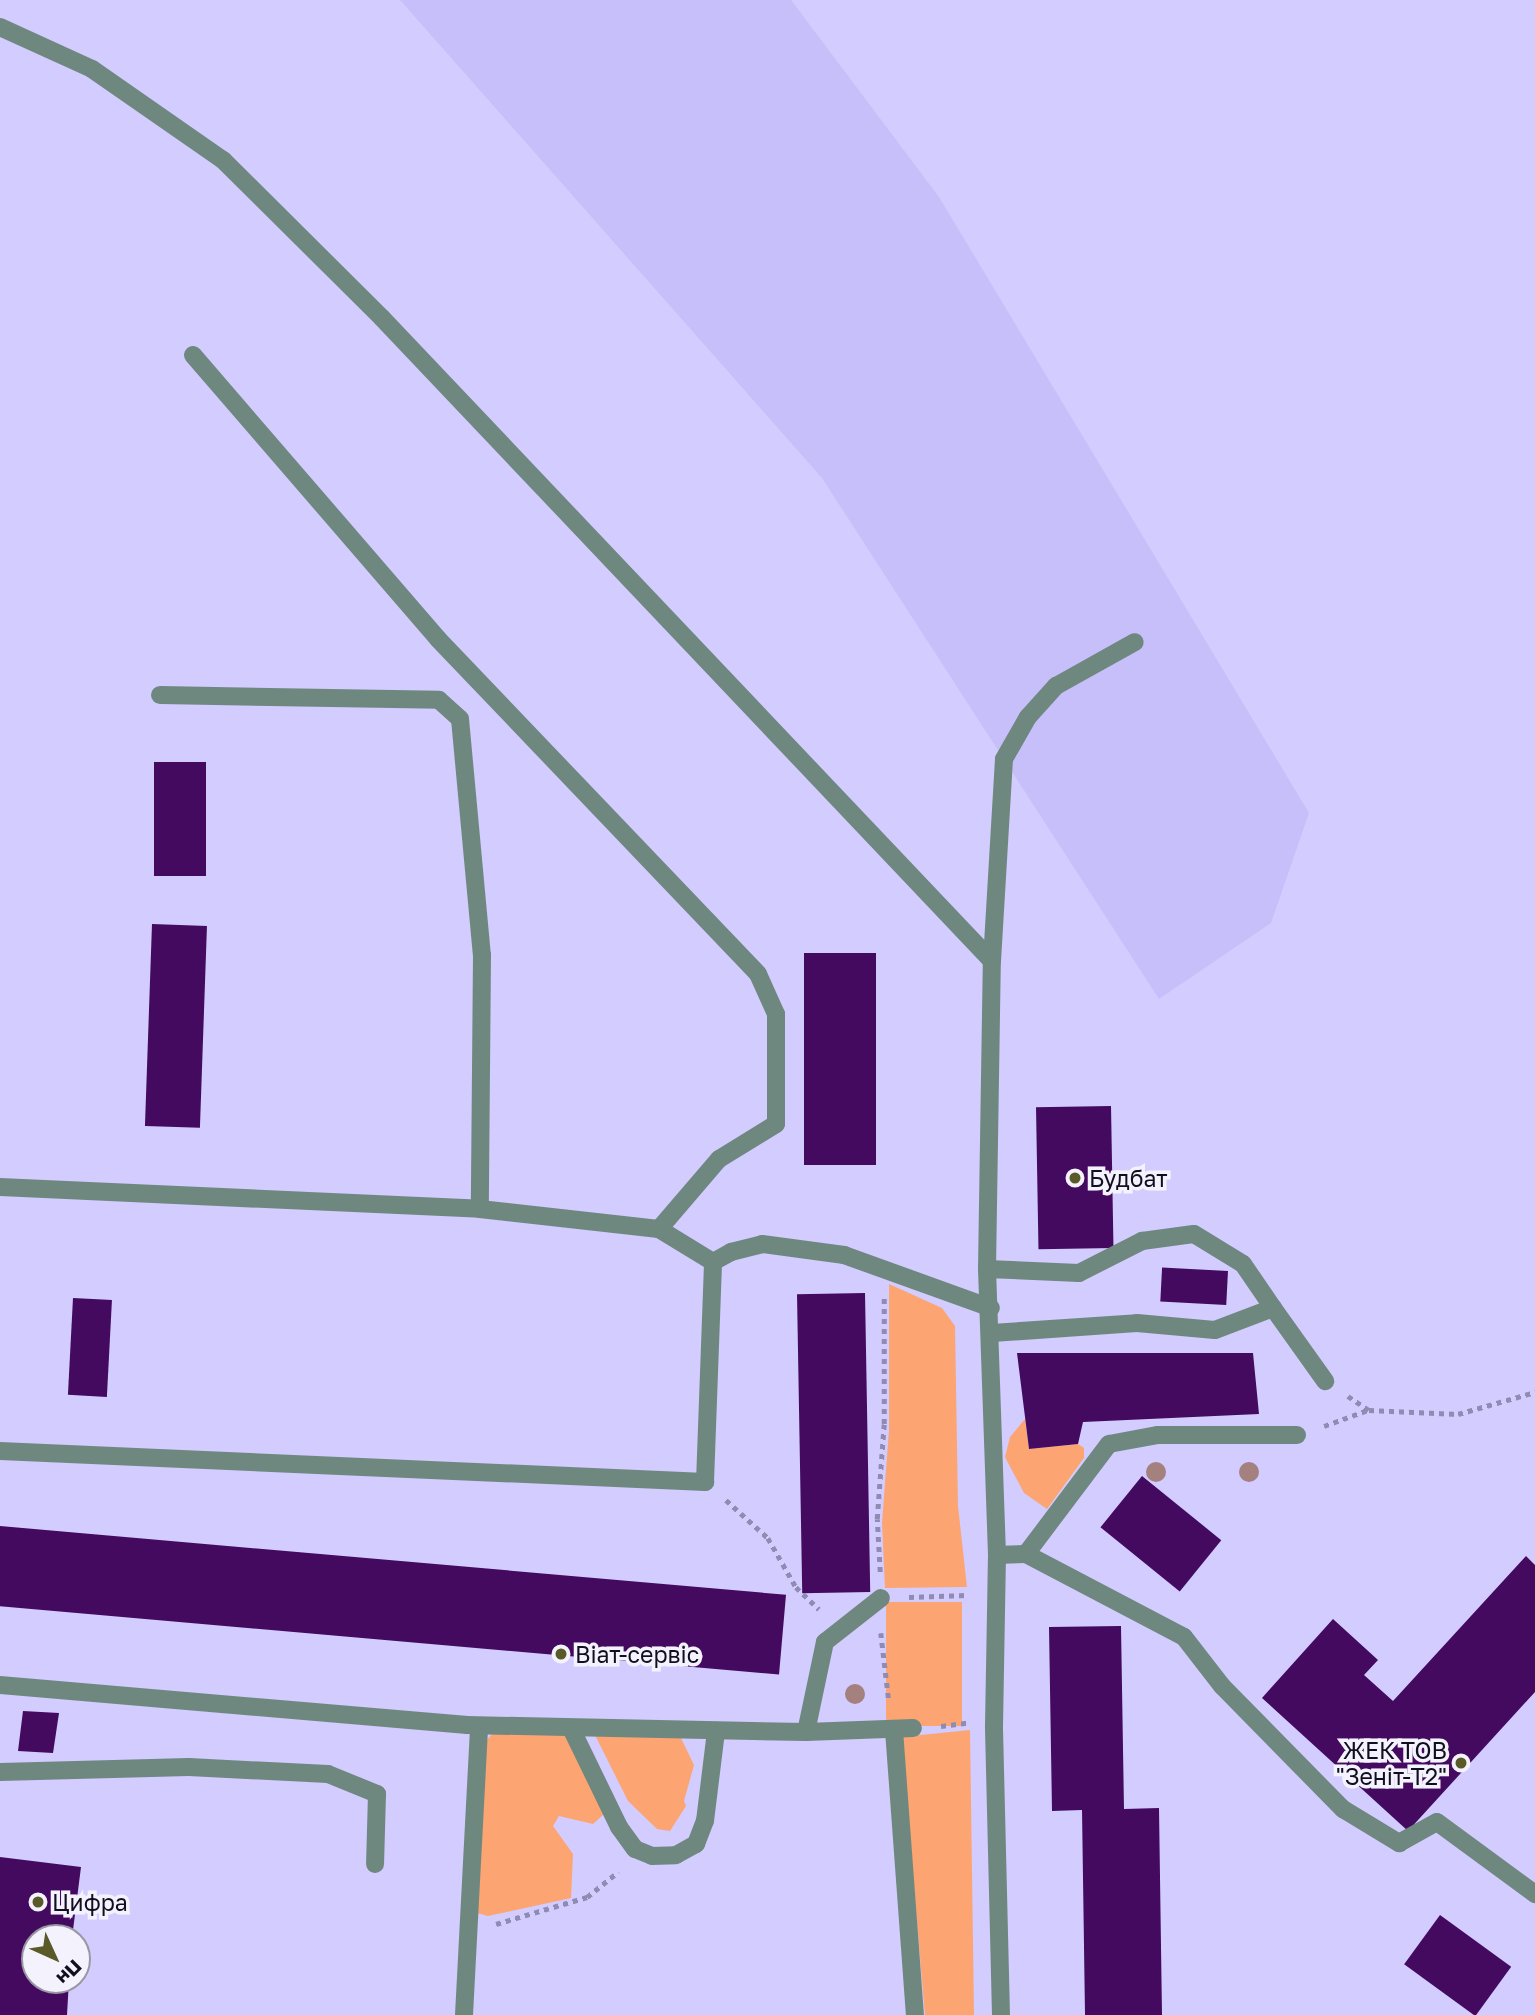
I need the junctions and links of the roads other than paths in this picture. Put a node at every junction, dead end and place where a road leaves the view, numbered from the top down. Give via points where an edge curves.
1 (0, 27) edge
2 (193, 355) dead end
3 (1135, 642) dead end
4 (160, 695) dead end
5 (992, 961) junction
6 (0, 1187) edge
7 (480, 1209) junction
8 (659, 1229) junction
9 (713, 1262) junction
10 (987, 1269) junction
11 (991, 1308) junction
12 (1273, 1308) junction
13 (992, 1333) junction
14 (1325, 1381) road end
15 (1297, 1435) road end
16 (0, 1451) edge
17 (1026, 1554) junction
18 (997, 1555) junction
19 (881, 1598) road end
20 (0, 1685) edge
21 (479, 1726) junction
22 (571, 1728) junction
23 (716, 1731) junction
24 (806, 1732) junction
25 (0, 1772) edge
26 (375, 1864) dead end
27 (1535, 1894) edge
28 (464, 2015) edge
29 (915, 2015) edge
30 (1001, 2015) edge

1 - 5 street via 92,69 223,160 382,318
2 - 8 street via 438,639 758,974 776,1014 776,1124 719,1159
3 - 5 street via 1056,686 1028,717 1004,759
4 - 7 street via 439,700 460,719 482,955
5 - 10 street
6 - 7 street
7 - 8 street
8 - 9 street
9 - 11 street via 762,1244 844,1255
9 - 16 street via 705,1482
10 - 11 street
10 - 12 street via 1079,1273 1142,1241 1194,1234 1243,1264
11 - 13 street
12 - 13 street via 1215,1331 1137,1323
12 - 14 street
13 - 18 street
15 - 17 street via 1158,1435 1109,1444
17 - 18 street
17 - 27 street via 1185,1637 1222,1686 1343,1808 1399,1843 1437,1822
18 - 30 street via 994,1726
19 - 24 street via 825,1642
20 - 21 street
21 - 22 street
21 - 28 street
22 - 23 street
22 - 23 street via 619,1826 635,1849 652,1856 676,1855 696,1844 705,1821
23 - 24 street
24 - 29 street via 903,1729
25 - 26 street via 189,1767 328,1774 377,1794

